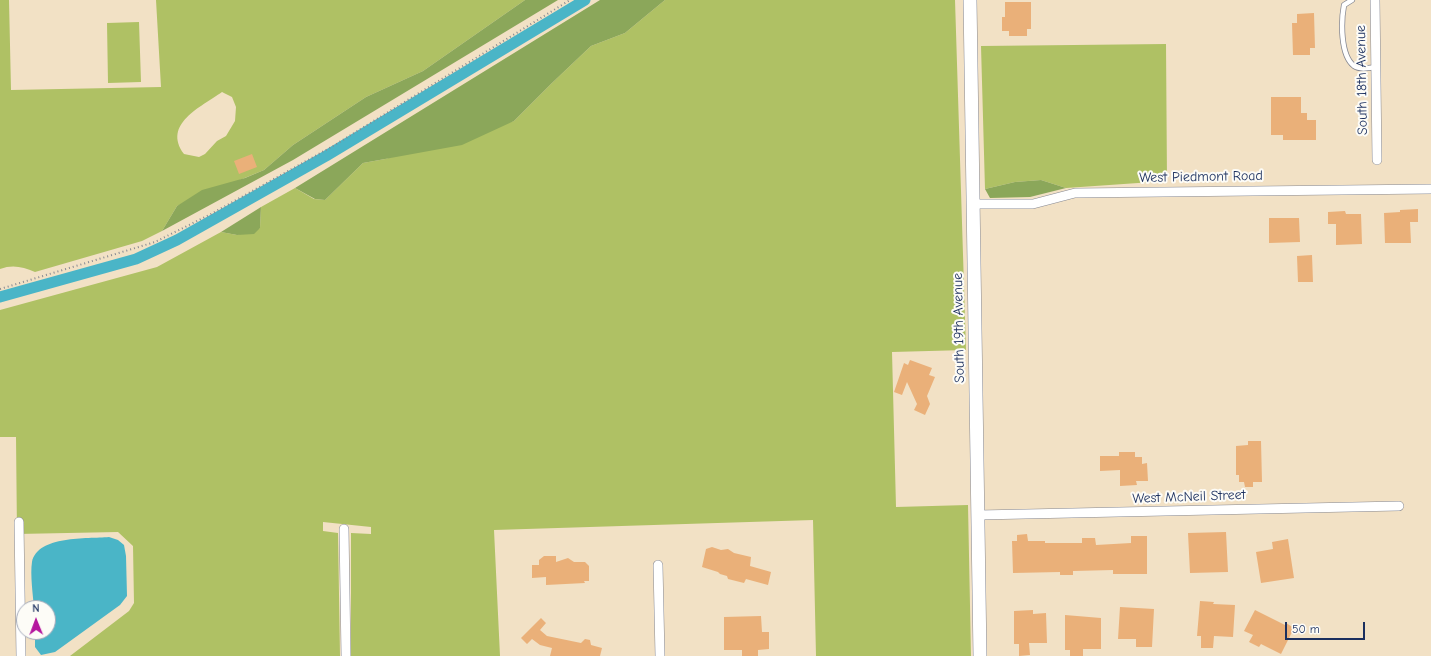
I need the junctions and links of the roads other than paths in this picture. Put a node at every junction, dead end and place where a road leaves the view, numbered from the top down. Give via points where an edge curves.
1 (970, 0) edge
2 (1352, 0) edge
3 (1375, 0) edge
4 (1376, 68) junction
5 (1377, 160) dead end
6 (1431, 189) edge
7 (972, 204) junction
8 (1400, 506) dead end
9 (978, 515) junction
10 (18, 522) dead end
11 (344, 529) dead end
12 (658, 565) dead end
13 (21, 656) edge
14 (346, 656) edge
15 (660, 656) edge
16 (980, 656) edge

1 - 7 street, South 19th Avenue
2 - 4 lane via 1344,6 1342,18 1343,39 1348,58 1362,69
3 - 4 street, South 18th Avenue
4 - 5 street, South 18th Avenue
6 - 7 street, West Piedmont Road via 1075,193 1033,204
7 - 9 street, South 19th Avenue
8 - 9 street, West McNeil Street
9 - 16 street, South 19th Avenue
10 - 13 street
11 - 14 street
12 - 15 street

